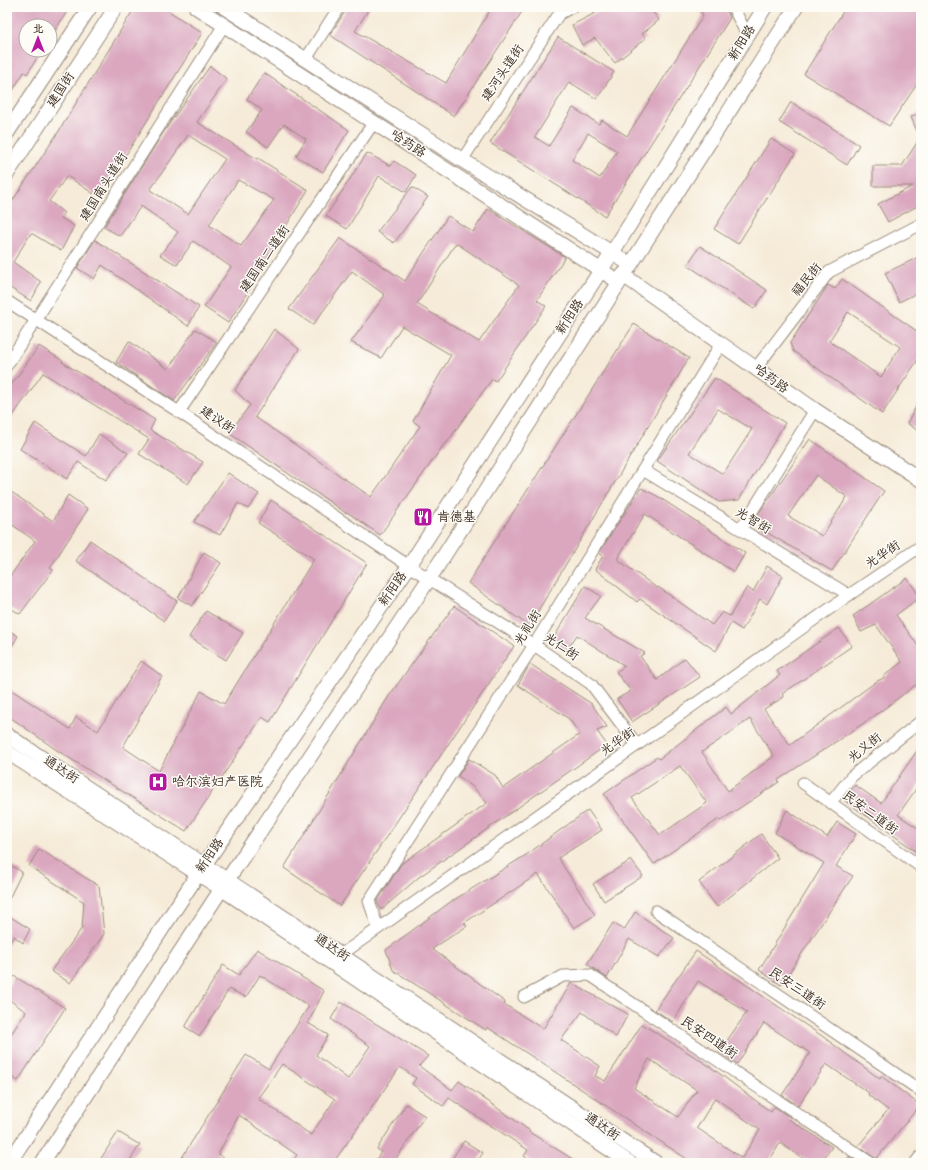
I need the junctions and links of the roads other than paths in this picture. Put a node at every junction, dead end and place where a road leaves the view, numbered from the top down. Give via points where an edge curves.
1 (90, 7) edge
2 (116, 7) edge
3 (196, 7) edge
4 (224, 7) edge
5 (339, 7) edge
6 (572, 7) edge
7 (733, 7) edge
8 (765, 7) edge
9 (796, 7) edge
10 (557, 10) edge
11 (224, 25) junction
12 (747, 35) junction
13 (306, 59) junction
14 (374, 122) junction
15 (7, 133) edge
16 (462, 160) junction
17 (7, 174) edge
18 (921, 224) edge
19 (612, 253) junction
20 (600, 269) junction
21 (624, 273) junction
22 (7, 301) edge
23 (36, 320) junction
24 (721, 344) junction
25 (7, 365) edge
26 (756, 368) junction
27 (815, 410) junction
28 (179, 412) junction
29 (643, 470) junction
30 (921, 480) edge
31 (741, 529) junction
32 (921, 546) edge
33 (409, 566) junction
34 (429, 579) junction
35 (849, 595) junction
36 (534, 645) junction
37 (921, 721) edge
38 (7, 735) edge
39 (637, 745) junction
40 (7, 752) edge
41 (803, 783) dead end
42 (831, 802) junction
43 (921, 867) edge
44 (201, 869) junction
45 (225, 884) junction
46 (656, 911) dead end
47 (378, 928) junction
48 (337, 958) junction
49 (524, 997) dead end
50 (921, 1091) edge
51 (921, 1158) edge
52 (9, 1163) edge
53 (42, 1163) edge
54 (630, 1163) edge
55 (656, 1163) edge
56 (871, 1163) edge
57 (917, 1163) edge

1 - 15 main road, 建国街
2 - 17 main road, 建国街
3 - 11 main road, 哈药路
4 - 13 main road, 哈药路
5 - 13 street
6 - 10 street, 建河头道街
7 - 12 street
8 - 12 main road, 新阳路
9 - 21 main road, 新阳路
10 - 16 street, 建河头道街
11 - 14 main road, 哈药路
11 - 23 street, 建国南头道街
12 - 19 main road, 新阳路
13 - 16 main road, 哈药路
14 - 20 main road, 哈药路
14 - 28 street, 建国南二道街
16 - 19 main road, 哈药路
18 - 26 street, 福民街 via 829,272
19 - 20 main road, 新阳路
19 - 21 main road, 哈药路
20 - 21 main road, 哈药路
20 - 33 main road, 新阳路
21 - 24 main road, 哈药路
21 - 34 main road, 新阳路
22 - 23 street, 建议街
23 - 25 street, 建国南头道街
23 - 28 street, 建议街
24 - 26 main road, 哈药路
24 - 29 street, 光礼街
26 - 27 main road, 哈药路
27 - 30 main road, 哈药路
27 - 31 street
28 - 33 street, 建议街
29 - 31 street, 光智街
29 - 36 street, 光礼街
31 - 35 street, 光智街
32 - 35 street, 光华街
33 - 34 street, 光仁街
33 - 44 main road, 新阳路
34 - 36 street, 光仁街
34 - 45 main road, 新阳路
35 - 39 street, 光华街
36 - 39 street, 光仁街 via 591,684
36 - 47 street, 光礼街 via 369,901
37 - 42 street, 光义街 via 852,776
38 - 44 main road, 通达街
39 - 47 street, 光华街
40 - 44 main road, 通达街
41 - 42 street, 民安二道街
42 - 43 street, 民安二道街
44 - 45 main road, 通达街
44 - 52 main road, 新阳路
45 - 48 main road, 通达街
45 - 53 main road, 新阳路
46 - 50 street, 民安三道街
47 - 48 street, 光华街
48 - 54 main road, 通达街
48 - 55 main road, 通达街
49 - 56 street, 民安四道街 via 564,976 590,975
51 - 57 main road

